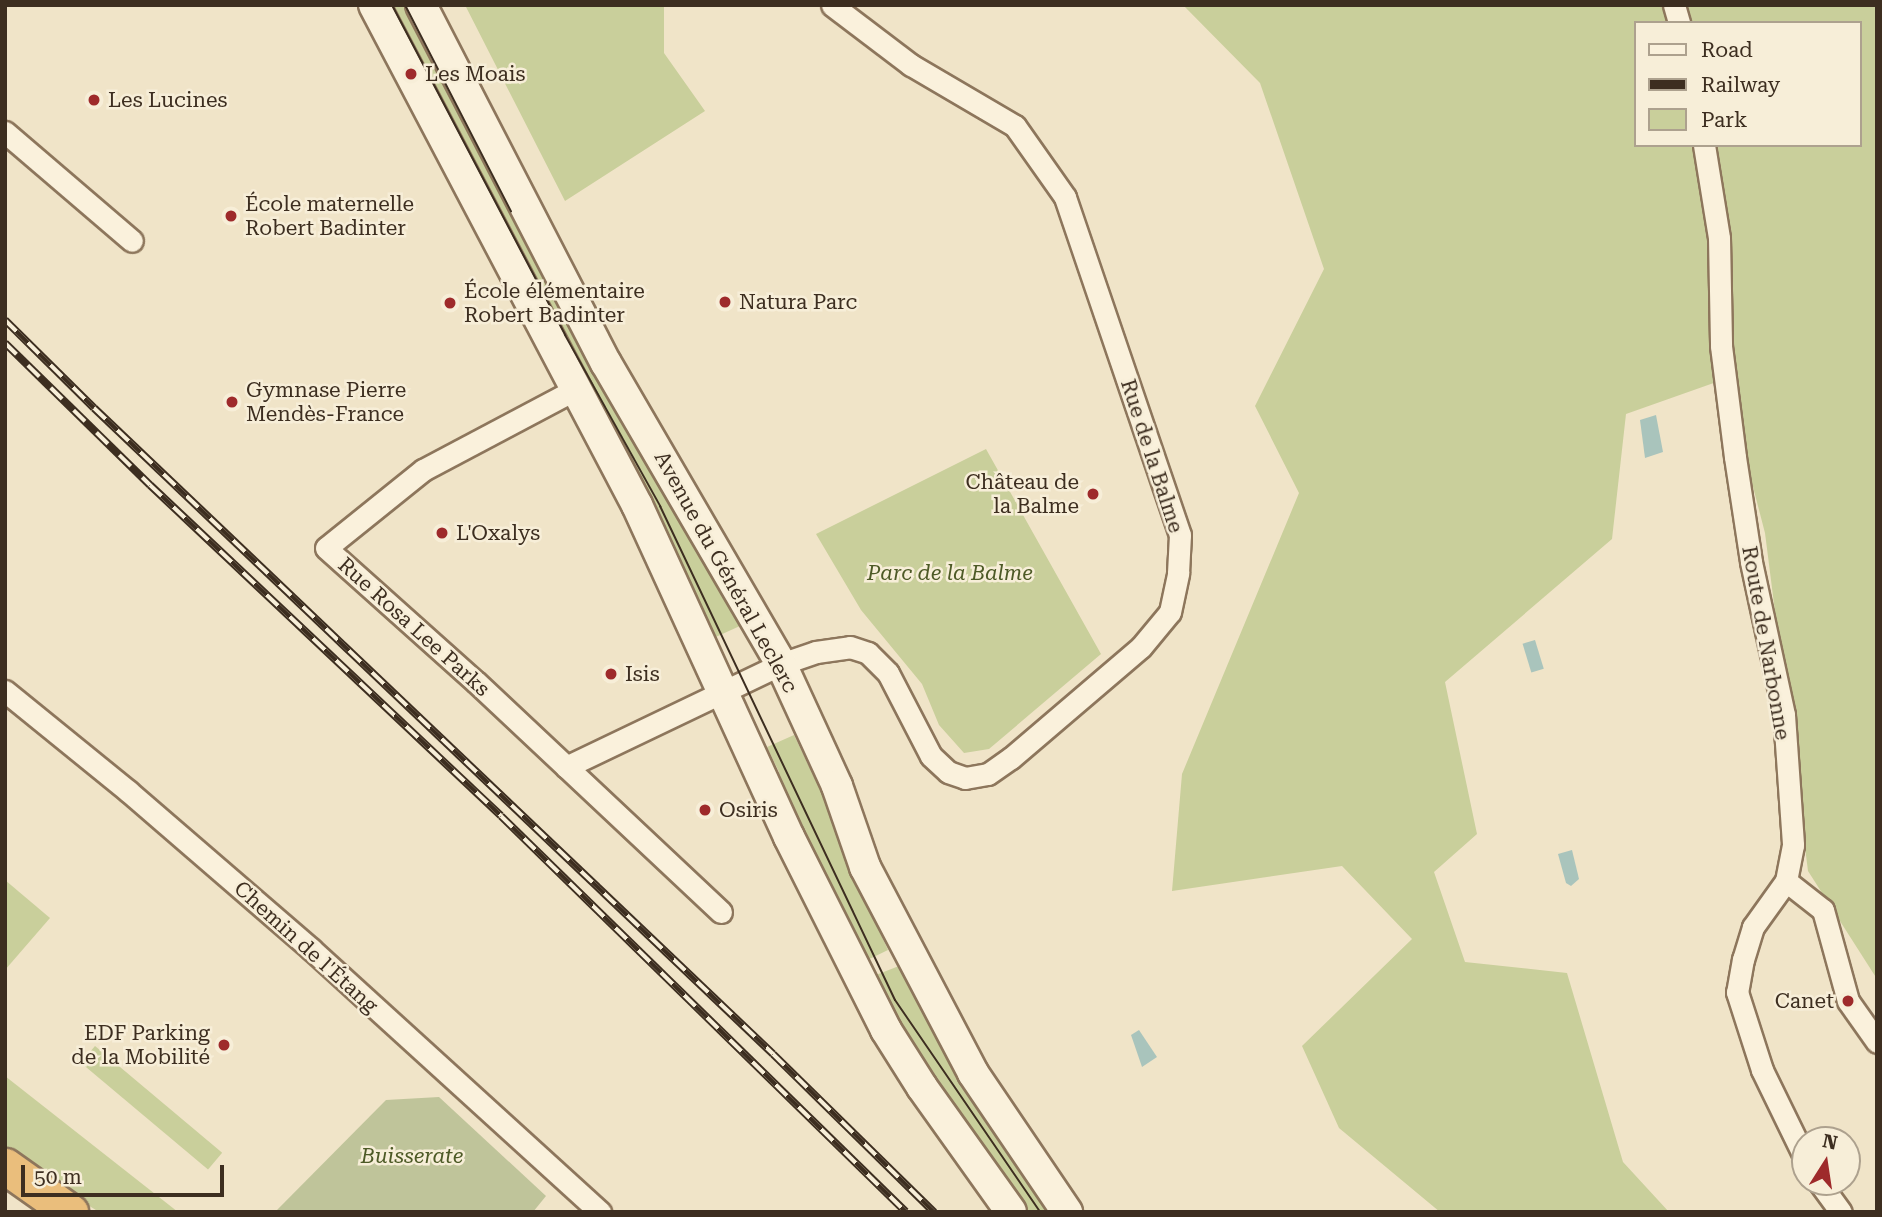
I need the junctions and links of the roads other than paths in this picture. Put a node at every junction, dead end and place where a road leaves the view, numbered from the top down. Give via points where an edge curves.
1 (374, 5) edge
2 (421, 5) edge
3 (832, 5) edge
4 (5, 132) edge
5 (1704, 147) edge
6 (132, 241) dead end
7 (578, 388) junction
8 (781, 664) junction
9 (5, 691) edge
10 (722, 691) junction
11 (566, 767) junction
12 (1786, 881) junction
13 (720, 912) dead end
14 (1877, 1042) edge
15 (1791, 1129) edge
16 (5, 1166) edge
17 (1829, 1196) edge
18 (70, 1212) edge
19 (600, 1212) edge
20 (1011, 1212) edge
21 (1067, 1212) edge
22 (1841, 1212) edge

1 - 7 main road, Avenue du Général Leclerc
2 - 8 main road, Avenue du Général Leclerc via 606,363
3 - 8 street, Rue de la Balme via 911,65 1015,126 1065,197 1180,535 1178,573 1170,612 1141,647 988,774 965,778 948,772 931,756 888,673 868,653 850,647 830,649
4 - 6 street
5 - 12 street, Route de Narbonne via 1719,238 1721,346 1735,457 1751,562 1784,715 1793,845
7 - 10 main road, Avenue du Général Leclerc
7 - 11 street, Rue Rosa Lee Parks via 423,470 326,548
8 - 10 street, Rue de la Balme
8 - 21 main road, Avenue du Général Leclerc via 836,786 865,867 909,952 973,1073
9 - 19 street, Chemin de l'Étang via 311,949
10 - 11 street
10 - 20 main road, Avenue du Général Leclerc via 886,1030
11 - 13 street, Rue Rosa Lee Parks
12 - 14 street via 1824,910 1848,1002
12 - 15 street, Route de Narbonne via 1753,927 1737,992 1762,1070
16 - 18 highway
17 - 22 street

